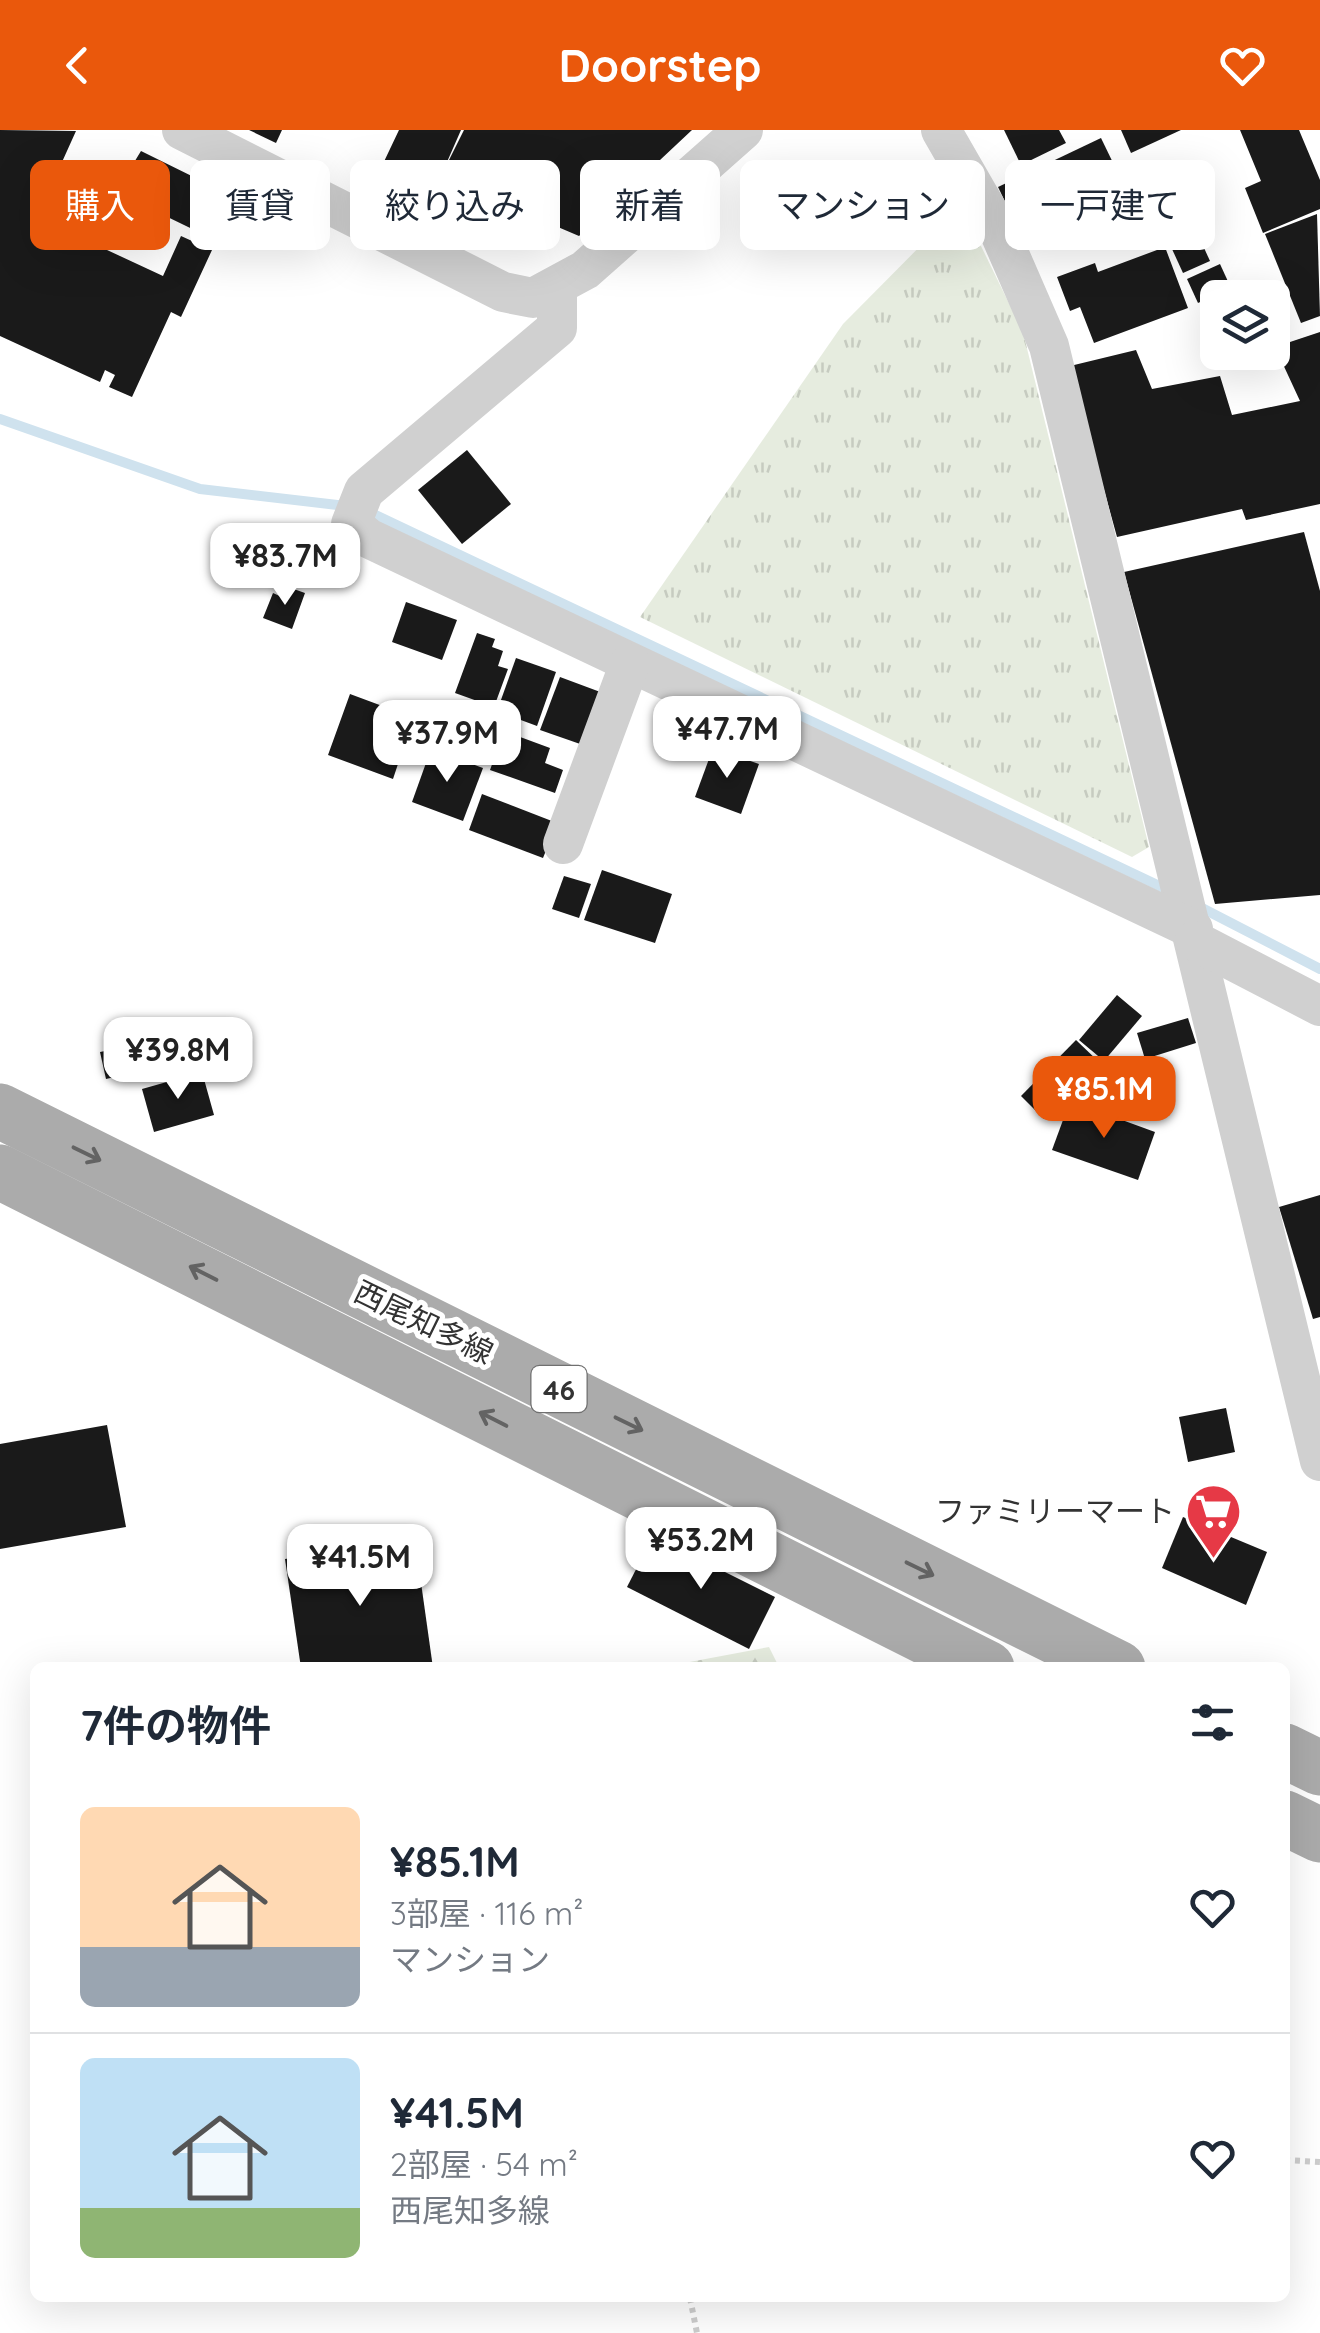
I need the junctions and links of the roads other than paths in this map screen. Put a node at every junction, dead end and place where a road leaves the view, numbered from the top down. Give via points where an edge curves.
1 (182, 130) edge
2 (743, 130) edge
3 (942, 130) edge
4 (556, 288) junction
5 (630, 662) junction
6 (563, 844) dead end
7 (1194, 932) junction
8 (1320, 1006) edge
9 (0, 1111) edge
10 (0, 1172) edge
11 (1320, 1461) edge
12 (974, 1662) edge
13 (1106, 1662) edge
14 (1290, 1753) edge
15 (1320, 1768) edge
16 (1290, 1820) edge
17 (1320, 1835) edge

1 - 4 street via 503,292 533,298
2 - 4 street
3 - 7 street via 999,231 1049,346
4 - 5 street via 557,328 358,507 368,538
5 - 6 street
5 - 7 street
7 - 8 street
7 - 11 street
9 -> 13 main road, 西尾知多線 / 46
12 -> 10 main road, 西尾知多線 / 46
14 - 15 main road
16 - 17 main road

